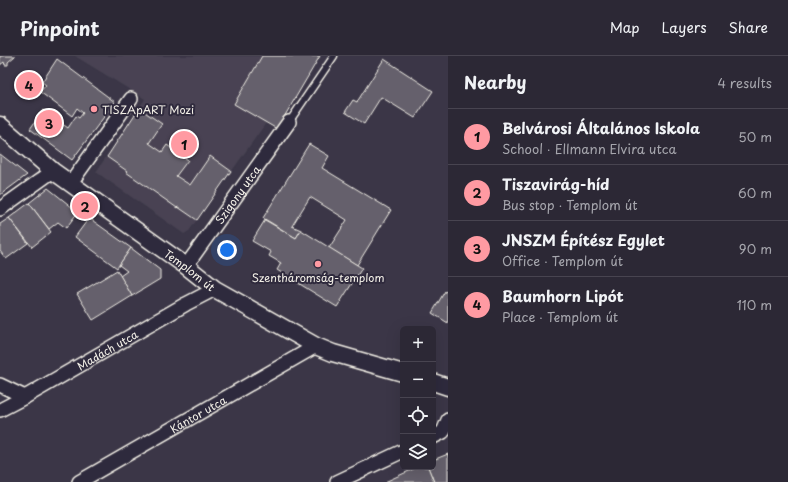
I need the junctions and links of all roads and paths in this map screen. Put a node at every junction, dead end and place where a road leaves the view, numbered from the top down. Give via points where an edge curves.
1 (334, 56) edge
2 (131, 99) dead end
3 (289, 122) joint
4 (0, 125) edge
5 (53, 171) junction
6 (70, 184) junction
7 (0, 209) edge
8 (186, 266) junction
9 (215, 289) junction
10 (316, 346) junction
11 (400, 373) edge
12 (436, 383) edge
13 (0, 386) edge
14 (448, 387) edge
15 (25, 397) junction
16 (0, 410) edge
17 (448, 420) edge
18 (436, 436) edge
19 (400, 452) edge
20 (79, 482) edge
21 (337, 482) edge

1 - 3 lane
2 - 6 street
3 - 8 street, Szigony utca
4 - 5 street, Templom út
5 - 6 street, Templom út
5 - 7 street
6 - 8 street, Templom út
8 - 9 street, Templom út
9 - 10 street, Templom út
9 - 15 street, Madách utca
10 - 11 street, Templom út
10 - 20 street, Kántor utca
12 - 14 street
13 - 15 street
15 - 16 street, Madách utca
17 - 18 street via 443,432
19 - 21 street

